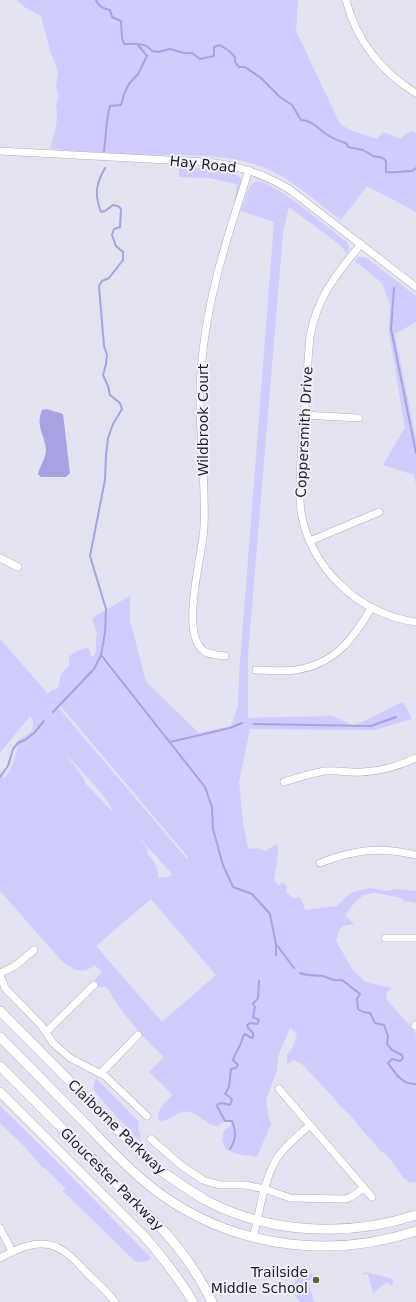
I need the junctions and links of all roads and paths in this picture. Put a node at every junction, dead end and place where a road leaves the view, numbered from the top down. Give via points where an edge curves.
1 (346, 0) edge
2 (416, 92) edge
3 (0, 151) edge
4 (249, 170) junction
5 (361, 244) junction
6 (416, 287) edge
7 (304, 414) junction
8 (359, 418) dead end
9 (379, 512) dead end
10 (310, 541) junction
11 (0, 558) edge
12 (18, 566) dead end
13 (371, 608) junction
14 (416, 622) edge
15 (225, 656) dead end
16 (256, 670) dead end
17 (416, 758) edge
18 (284, 782) dead end
19 (416, 855) edge
20 (320, 863) dead end
21 (385, 938) dead end
22 (416, 938) edge
23 (34, 950) dead end
24 (0, 974) edge
25 (94, 985) dead end
26 (0, 1011) edge
27 (46, 1032) junction
28 (138, 1035) dead end
29 (0, 1037) edge
30 (0, 1066) edge
31 (101, 1073) junction
32 (279, 1089) dead end
33 (0, 1092) edge
34 (147, 1116) dead end
35 (310, 1125) junction
36 (151, 1139) dead end
37 (364, 1188) junction
38 (265, 1189) junction
39 (372, 1197) dead end
40 (416, 1215) edge
41 (258, 1220) junction
42 (0, 1228) edge
43 (416, 1231) edge
44 (253, 1238) junction
45 (12, 1251) junction
46 (0, 1258) edge
47 (115, 1302) edge
48 (193, 1302) edge
49 (212, 1302) edge

1 - 2 street via 361,37 373,56 397,80
3 - 4 street, Hay Road via 221,163
4 - 5 street, Hay Road via 273,179 289,189
4 - 15 street, Wildbrook Court via 215,280 205,330 200,388 204,529 192,627 204,650
5 - 6 street, Hay Road
5 - 7 street, Coppersmith Drive via 329,284 317,309 310,336
7 - 8 street
7 - 10 street, Coppersmith Drive via 299,486
9 - 10 street
10 - 13 street, Coppersmith Drive via 325,568 340,585
11 - 12 street
13 - 14 street, Coppersmith Drive via 396,618
13 - 16 street via 360,628 333,656 296,670
17 - 18 street via 375,771 321,772
19 - 20 street via 396,850 375,849 348,853
21 - 22 street
23 - 24 street via 15,966
24 - 27 street via 11,996
25 - 27 street
26 - 41 main road, Claiborne Parkway via 153,1165 178,1184 209,1202 235,1214
27 - 31 street via 70,1058
28 - 31 street
29 - 44 main road, Claiborne Parkway via 125,1164 151,1186 204,1219
30 - 49 main road, Gloucester Parkway via 167,1235 195,1270
31 - 34 street
32 - 35 street
33 - 48 main road, Gloucester Parkway via 145,1237 166,1260
35 - 37 street
35 - 38 street via 286,1146 277,1158
36 - 38 street via 182,1166 203,1180 221,1185 245,1185
37 - 38 street via 344,1199 290,1198
37 - 39 street
38 - 41 street
40 - 41 main road, Claiborne Parkway via 374,1226 334,1230 303,1228
41 - 44 street
42 - 45 street
43 - 44 main road, Claiborne Parkway via 373,1243 326,1247 281,1244
45 - 46 street
45 - 47 street via 38,1244 62,1250

